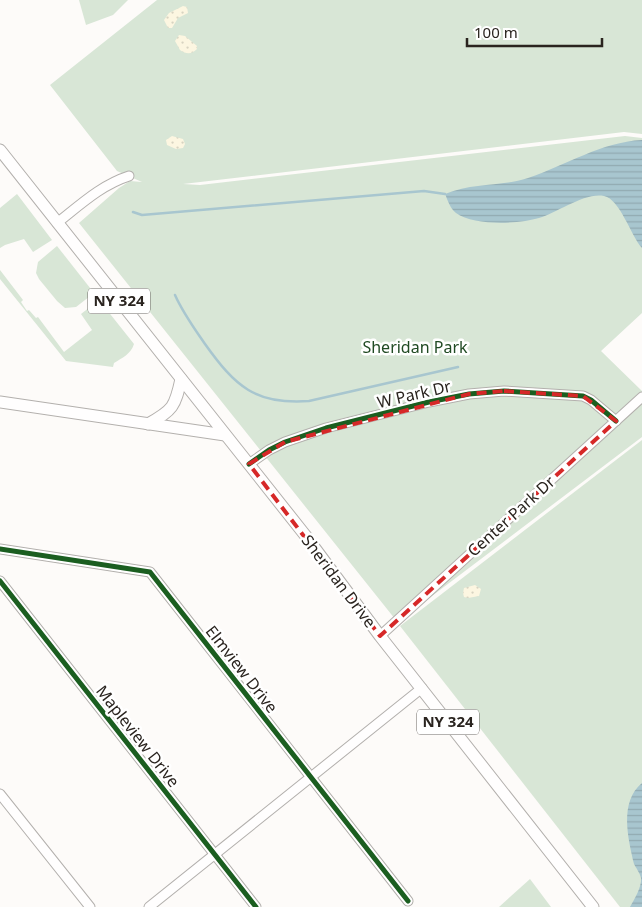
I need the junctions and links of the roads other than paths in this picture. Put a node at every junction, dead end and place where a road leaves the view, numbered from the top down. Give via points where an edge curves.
1 (0, 150) edge
2 (129, 176) dead end
3 (58, 223) junction
4 (181, 379) junction
5 (642, 397) edge
6 (0, 402) edge
7 (616, 421) junction
8 (148, 424) junction
9 (225, 435) junction
10 (249, 464) junction
11 (0, 549) edge
12 (0, 581) edge
13 (380, 636) junction
14 (422, 688) junction
15 (310, 777) junction
16 (0, 794) edge
17 (214, 855) junction
18 (408, 901) dead end
19 (90, 907) edge
20 (149, 907) edge
21 (256, 907) edge
22 (593, 907) edge

1 - 3 main road, NY 324
2 - 3 street via 103,187
3 - 4 main road, NY 324
4 - 8 main road via 174,406
4 - 9 main road, NY 324
5 - 7 street, Center Park Dr
6 - 8 main road
7 - 10 street, W Park Dr via 583,396 504,391 469,394 326,428 285,442
7 - 13 street, Center Park Dr
8 - 9 main road
9 - 10 main road, Sheridan Drive / NY 324
10 - 13 main road, Sheridan Drive / NY 324
11 - 15 street, Elmview Drive via 150,572
12 - 17 street, Mapleview Drive
13 - 14 main road, Sheridan Drive / NY 324
14 - 15 street
14 - 22 main road, Sheridan Drive / NY 324
15 - 17 street
15 - 18 street, Elmview Drive
16 - 19 street
17 - 20 street
17 - 21 street, Mapleview Drive

